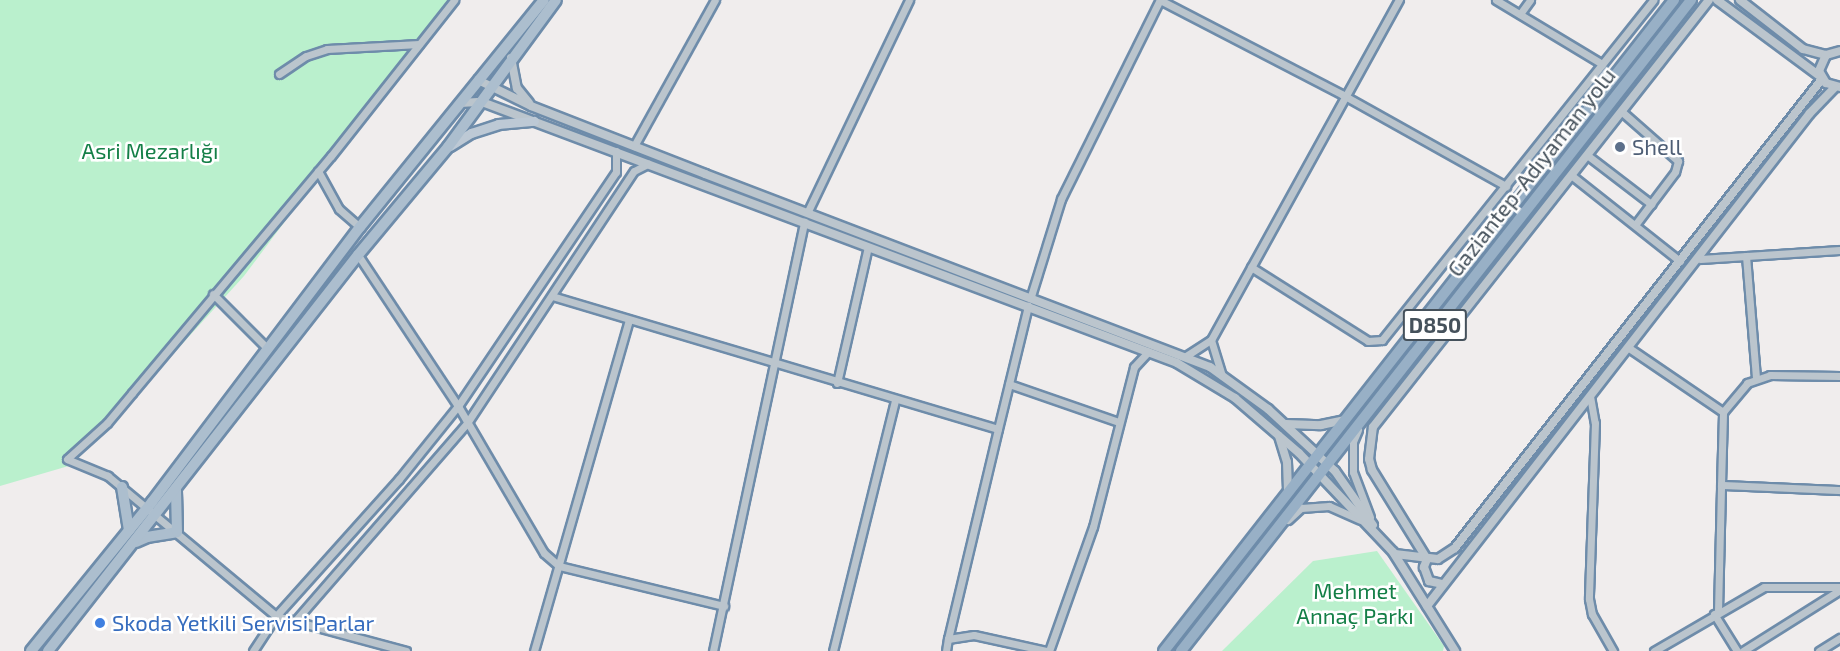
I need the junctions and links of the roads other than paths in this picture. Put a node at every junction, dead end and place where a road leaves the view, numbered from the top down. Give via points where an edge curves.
1 (454, 0) edge
2 (544, 0) edge
3 (556, 0) edge
4 (715, 0) edge
5 (909, 0) edge
6 (1160, 0) edge
7 (1399, 0) edge
8 (1496, 0) edge
9 (1530, 0) edge
10 (1653, 0) edge
11 (1674, 0) edge
12 (1691, 0) edge
13 (1708, 0) edge
14 (1717, 0) edge
15 (1740, 0) edge
16 (1520, 14) junction
17 (419, 44) junction
18 (1840, 51) edge
19 (1826, 55) junction
20 (511, 58) junction
21 (1602, 64) junction
22 (279, 74) dead end
23 (1822, 78) junction
24 (478, 80) junction
25 (490, 87) junction
26 (1838, 87) edge
27 (1343, 95) junction
28 (482, 102) junction
29 (460, 103) junction
30 (531, 106) junction
31 (1621, 111) junction
32 (534, 121) junction
33 (634, 146) junction
34 (448, 147) junction
35 (615, 151) junction
36 (1587, 155) junction
37 (648, 164) junction
38 (318, 171) junction
39 (1571, 176) junction
40 (1506, 186) junction
41 (1651, 204) junction
42 (808, 211) junction
43 (804, 222) junction
44 (1635, 225) junction
45 (360, 227) junction
46 (868, 247) junction
47 (1840, 250) edge
48 (358, 255) junction
49 (1746, 256) junction
50 (1700, 259) junction
51 (1680, 261) junction
52 (1251, 267) junction
53 (213, 294) junction
54 (552, 296) junction
55 (1031, 296) junction
56 (1028, 306) junction
57 (628, 320) junction
58 (1211, 340) junction
59 (267, 348) junction
60 (1629, 348) junction
61 (1148, 352) junction
62 (1186, 356) junction
63 (775, 366) junction
64 (1222, 375) junction
65 (1840, 376) edge
66 (1756, 377) junction
67 (837, 383) junction
68 (1009, 384) junction
69 (1590, 396) junction
70 (895, 400) junction
71 (458, 406) junction
72 (1724, 412) junction
73 (1362, 418) junction
74 (1345, 420) junction
75 (1119, 422) junction
76 (466, 423) junction
77 (1286, 424) junction
78 (998, 429) junction
79 (1279, 436) junction
80 (1318, 464) junction
81 (1721, 484) junction
82 (122, 487) junction
83 (176, 490) junction
84 (1840, 490) edge
85 (1288, 493) junction
86 (147, 507) junction
87 (156, 515) junction
88 (1369, 523) junction
89 (1277, 529) junction
90 (129, 530) junction
91 (177, 532) junction
92 (133, 544) junction
93 (1395, 554) junction
94 (1427, 559) junction
95 (559, 566) junction
96 (1442, 585) junction
97 (1840, 588) edge
98 (724, 606) junction
99 (1427, 606) junction
100 (1716, 613) junction
101 (276, 616) junction
102 (295, 621) junction
103 (1840, 638) edge
104 (948, 639) junction
105 (31, 651) edge
106 (48, 651) edge
107 (253, 651) edge
108 (405, 651) edge
109 (534, 651) edge
110 (713, 651) edge
111 (833, 651) edge
112 (946, 651) edge
113 (1048, 651) edge
114 (1164, 651) edge
115 (1181, 651) edge
116 (1455, 651) edge
117 (1613, 651) edge
118 (1654, 651) edge
119 (1737, 651) edge
120 (1743, 651) edge
121 (1819, 651) edge

1 - 17 street
2 - 24 main road
3 - 20 main road
4 - 33 street
5 - 42 street
6 - 27 street
6 - 55 street via 1060,199
7 - 27 street
8 - 16 street
9 - 16 street
10 - 21 street
11 - 74 highway, Gaziantep-Adıyaman yolu / D850
12 - 73 highway, Gaziantep-Adıyaman yolu / D850
13 - 31 street
14 - 23 street
15 - 19 street via 1803,49
16 - 21 street
17 - 22 street via 324,50 306,56
17 - 38 street
18 - 19 street
19 - 23 street via 1820,65
20 - 25 main road
20 - 30 street via 517,88
21 - 40 street
23 - 26 street
23 - 51 street
24 - 25 street
24 - 29 main road
25 - 28 main road
25 - 30 street
26 - 50 street via 1810,113
27 - 40 street
27 - 52 street
28 - 29 street
28 - 32 street
28 - 34 main road
29 - 45 main road
30 - 33 street
31 - 36 street
31 - 41 street via 1678,161 1675,172
32 - 34 main road via 498,124 471,133
32 - 35 street
33 - 42 street
34 - 48 main road
35 - 37 street
35 - 71 street via 616,171
36 - 39 street
36 - 41 street
37 - 43 street
37 - 54 street via 634,171
38 - 45 street via 339,209
38 - 53 street
39 - 44 street
39 - 94 street via 1373,428 1369,459 1372,470
40 - 52 street via 1388,335 1374,343
41 - 44 street
42 - 55 street
43 - 46 street
43 - 63 street
44 - 51 street
45 - 59 main road
46 - 56 street
46 - 67 street
47 - 49 street
48 - 71 street
48 - 83 main road
49 - 50 street
49 - 66 street
50 - 60 street
51 - 94 street via 1455,549 1438,559
52 - 58 street
53 - 59 street
53 - 82 street via 107,423 67,459 108,476
54 - 57 street
54 - 76 street
55 - 62 street
56 - 61 street
56 - 68 street
57 - 63 street
57 - 95 street
58 - 62 street
58 - 64 street
59 - 86 main road
60 - 69 street
60 - 72 street
61 - 75 street via 1134,367
61 - 79 street via 1219,387
62 - 64 street
63 - 67 street
63 - 98 street
64 - 77 street
65 - 66 street
66 - 72 street via 1727,402
67 - 70 street
68 - 75 street
68 - 78 street
69 - 96 street
69 - 117 street via 1595,423 1589,599 1592,614
70 - 78 street
70 - 111 street
71 - 76 street
71 - 101 street via 399,479
72 - 81 street
73 - 80 highway, Gaziantep-Adıyaman yolu / D850
73 - 88 street via 1351,459
74 - 77 street via 1320,425
74 - 80 highway, Gaziantep-Adıyaman yolu / D850
75 - 113 street via 1094,527
76 - 95 street via 544,553
76 - 102 street
77 - 80 street
78 - 104 street
79 - 80 street
79 - 85 street via 1287,462
80 - 85 highway, Gaziantep-Adıyaman yolu / D850
80 - 88 street
80 - 89 highway, Gaziantep-Adıyaman yolu / D850
81 - 84 street
81 - 100 street
82 - 86 street
82 - 90 main road
83 - 87 main road
83 - 91 main road
85 - 114 highway, Gaziantep-Adıyaman yolu / D850
86 - 87 street
86 - 90 main road
87 - 91 street
87 - 92 main road
88 - 89 street via 1329,506 1316,506 1301,508
88 - 93 street
89 - 115 highway, Gaziantep-Adıyaman yolu / D850
90 - 105 main road
91 - 92 main road via 147,537
91 - 101 street
92 - 106 main road
93 - 94 street
93 - 99 street
94 - 96 street via 1429,581
95 - 98 street
95 - 109 street
96 - 99 street
97 - 100 street via 1764,587
97 - 120 street
98 - 110 street
99 - 116 street
100 - 118 street
100 - 119 street
101 - 102 street
101 - 107 street
102 - 108 street
103 - 121 street
104 - 112 street
104 - 113 street via 974,635

